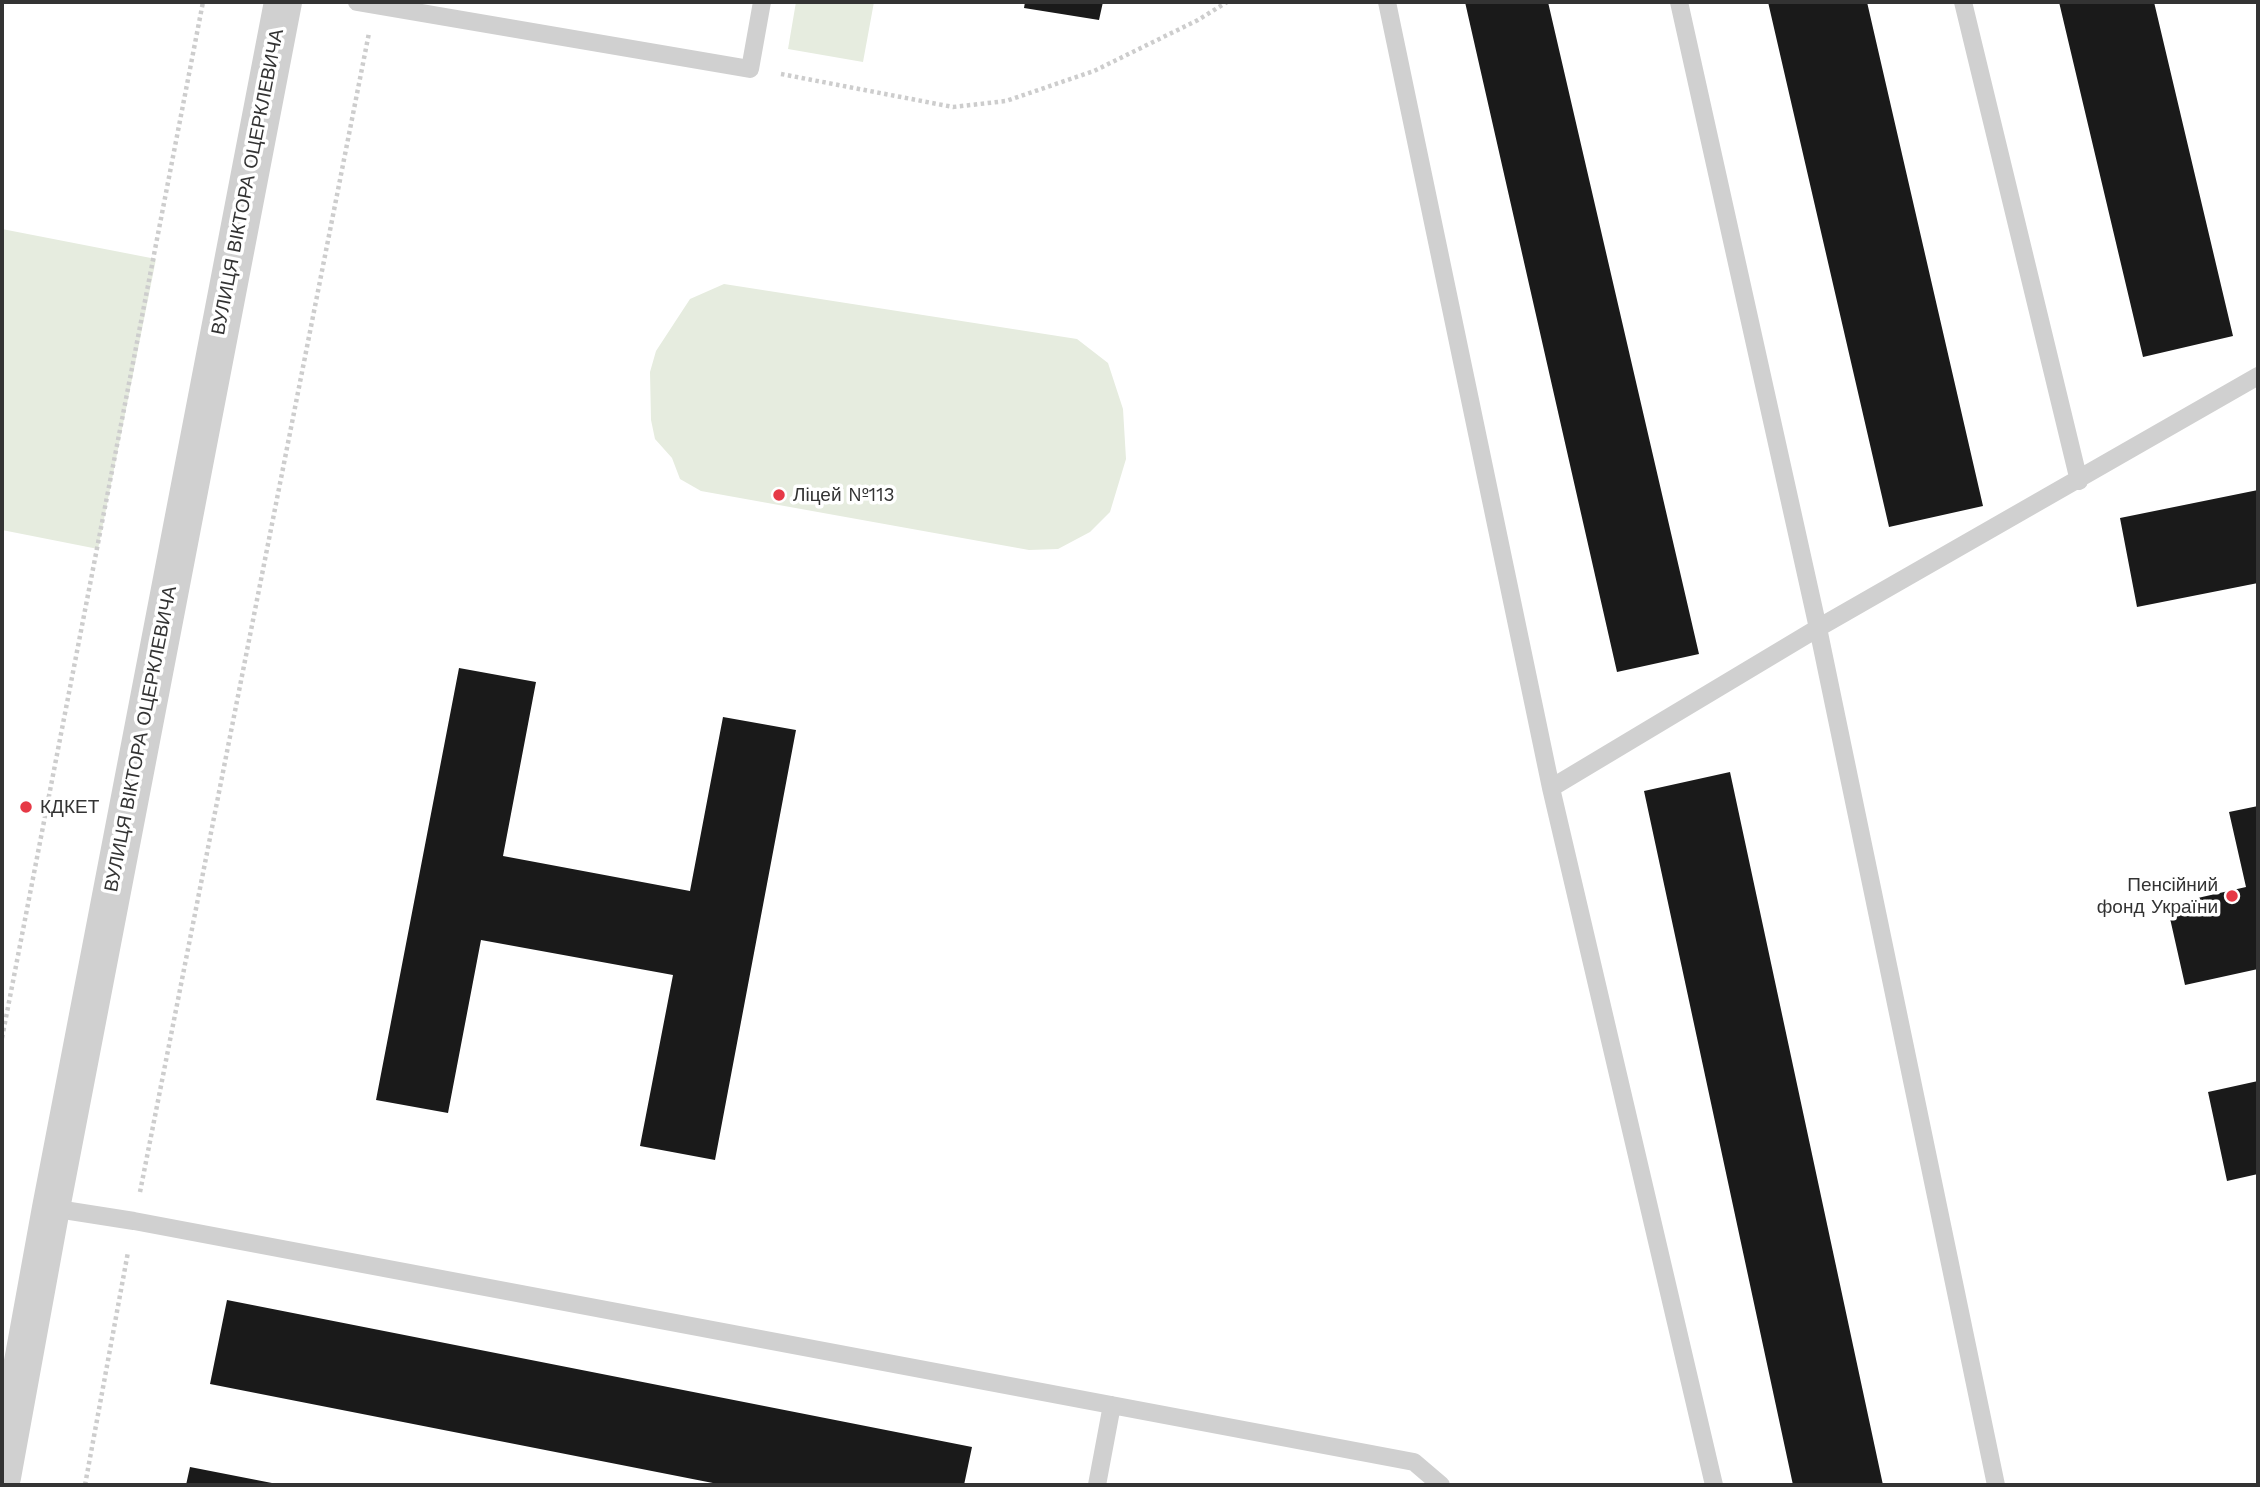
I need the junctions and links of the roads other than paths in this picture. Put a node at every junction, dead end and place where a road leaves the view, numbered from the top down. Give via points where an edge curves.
1 (283, 2) edge
2 (762, 2) edge
3 (1387, 2) edge
4 (1679, 2) edge
5 (1963, 2) edge
6 (366, 4) edge
7 (2258, 376) edge
8 (2079, 481) junction
9 (1818, 628) junction
10 (1551, 788) junction
11 (51, 1208) junction
12 (1112, 1405) junction
13 (2, 1477) edge
14 (1097, 1485) edge
15 (1441, 1485) edge
16 (1714, 1485) edge
17 (1996, 1485) edge

1 - 11 street, ВУЛИЦЯ ВІКТОРА ОЦЕРКЛЕВИЧА
2 - 6 lane via 750,69
3 - 10 lane
4 - 9 lane
5 - 8 lane
7 - 8 lane
8 - 9 lane
9 - 10 lane
9 - 17 lane
10 - 16 lane
11 - 12 lane
11 - 13 street, ВУЛИЦЯ ВІКТОРА ОЦЕРКЛЕВИЧА
12 - 14 lane
12 - 15 lane via 1414,1462

